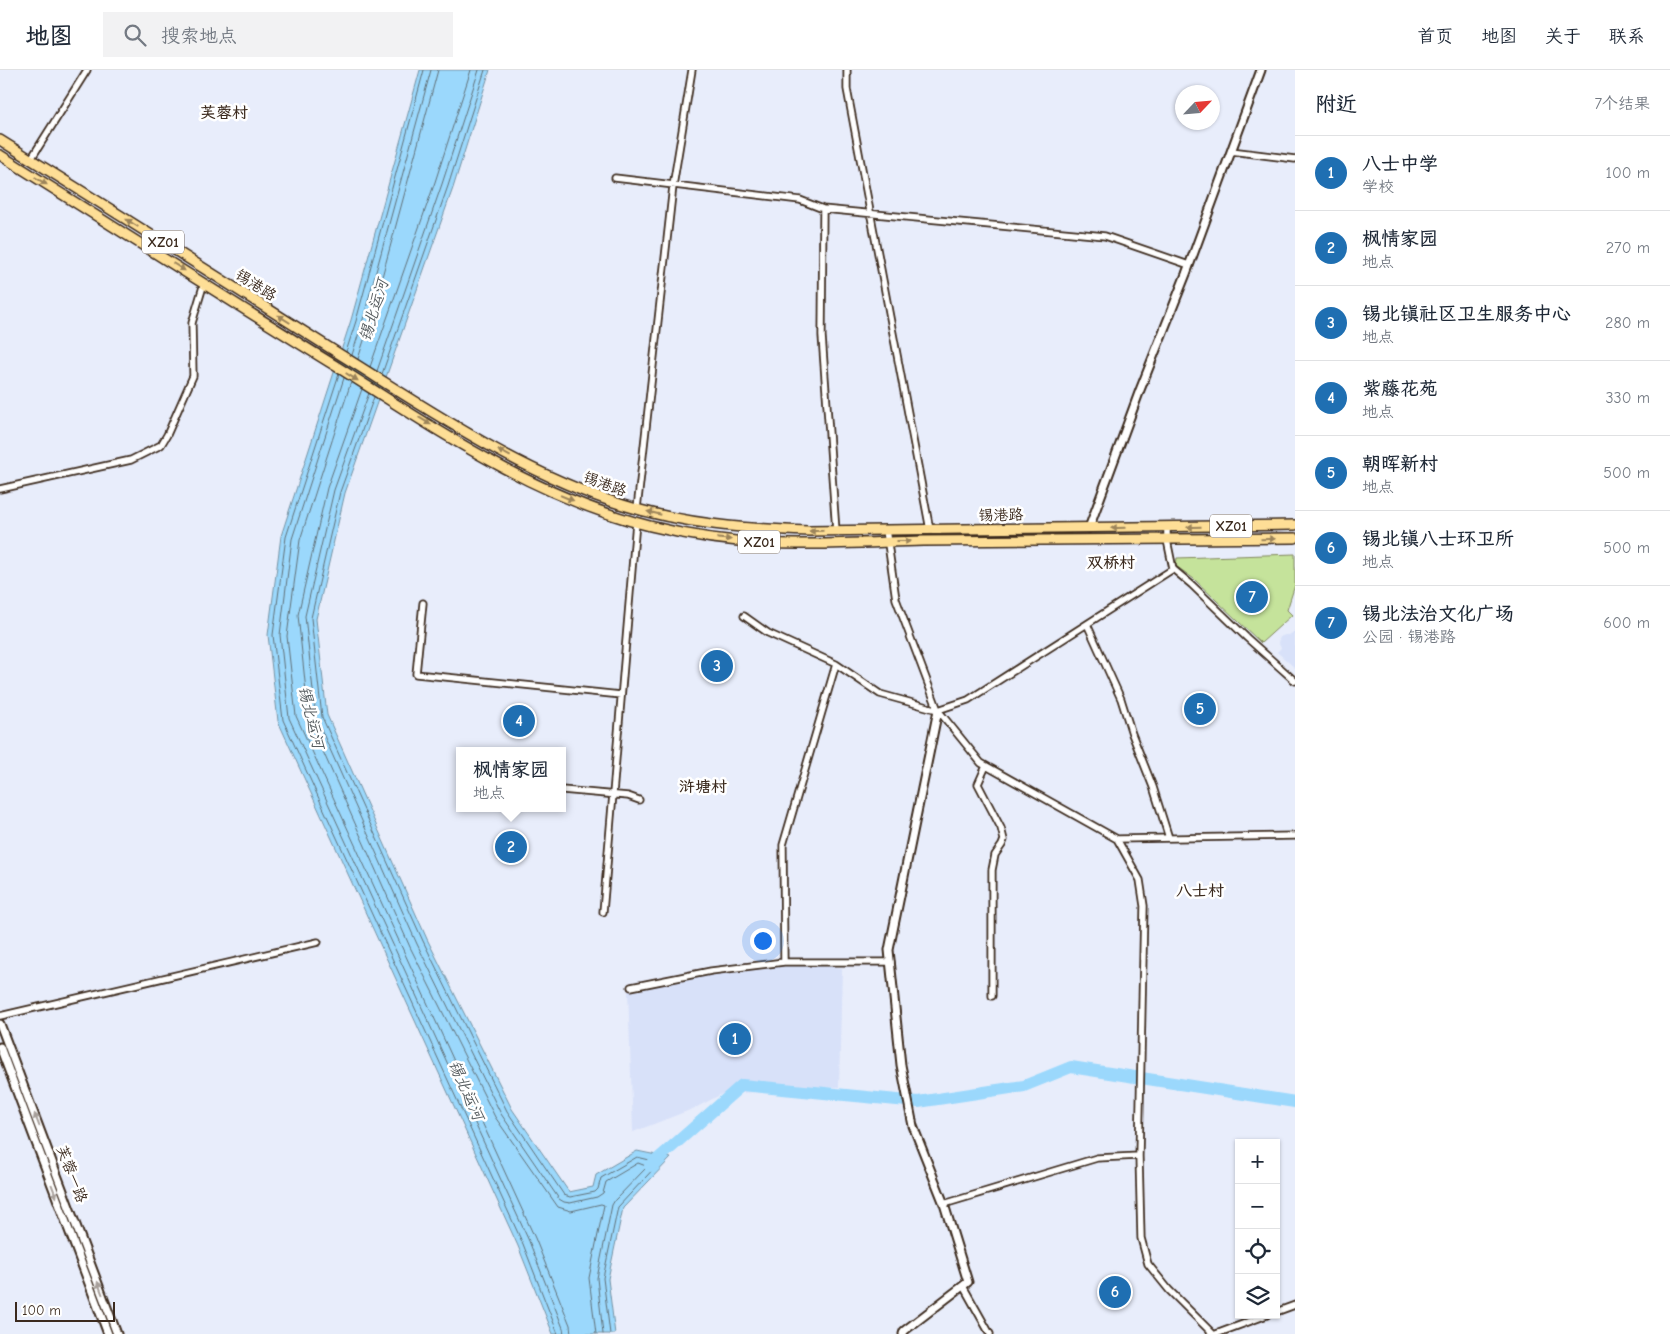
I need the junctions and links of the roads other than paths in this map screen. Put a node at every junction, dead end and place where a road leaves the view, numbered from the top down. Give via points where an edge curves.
1 (88, 70) edge
2 (692, 70) edge
3 (847, 70) edge
4 (1261, 70) edge
5 (0, 140) edge
6 (1231, 150) junction
7 (0, 155) edge
8 (31, 159) junction
9 (1295, 159) edge
10 (615, 178) dead end
11 (673, 186) junction
12 (824, 209) junction
13 (871, 213) junction
14 (1190, 265) junction
15 (204, 283) junction
16 (0, 489) edge
17 (637, 509) junction
18 (636, 522) junction
19 (1295, 525) edge
20 (1167, 527) junction
21 (1089, 528) junction
22 (886, 530) junction
23 (930, 530) junction
24 (836, 531) junction
25 (1295, 538) edge
26 (1167, 540) junction
27 (886, 542) junction
28 (1173, 569) junction
29 (423, 603) dead end
30 (744, 616) dead end
31 (1087, 624) junction
32 (836, 664) junction
33 (1295, 681) edge
34 (621, 695) junction
35 (938, 710) junction
36 (986, 766) junction
37 (566, 790) edge
38 (612, 795) junction
39 (639, 800) dead end
40 (1295, 836) edge
41 (1169, 838) junction
42 (1117, 839) junction
43 (602, 912) dead end
44 (318, 942) dead end
45 (784, 962) junction
46 (891, 962) junction
47 (631, 987) dead end
48 (992, 996) dead end
49 (0, 1016) edge
50 (0, 1024) edge
51 (0, 1047) edge
52 (14, 1058) junction
53 (3, 1063) edge
54 (1139, 1156) junction
55 (944, 1204) junction
56 (963, 1286) junction
57 (1295, 1305) edge
58 (1280, 1311) edge
59 (1256, 1319) edge
60 (108, 1334) edge
61 (117, 1334) edge
62 (903, 1334) edge
63 (990, 1334) edge
64 (1215, 1334) edge

1 - 8 street
2 - 11 street
3 - 13 street via 847,89
4 - 6 street
5 - 8 main road, 锡港路 / XZ01
6 - 9 street
6 - 14 street
7 -> 15 main road, 锡港路 / XZ01
17 -> 8 main road, 锡港路 / XZ01 via 587,492 496,449
10 - 11 street
11 - 12 street via 800,200
11 - 17 street
12 - 13 street
12 - 24 street via 822,336
13 - 14 street via 1104,236
13 - 23 street
14 - 21 street
15 - 16 street via 192,323 193,376 161,445 131,460
15 -> 18 main road, 锡港路 / XZ01 via 489,460 582,504
24 -> 17 main road, 锡港路 / XZ01 via 718,525
18 -> 27 main road, 锡港路 / XZ01 via 693,534 761,542
18 - 34 street
19 -> 20 main road, 锡港路 / XZ01
20 -> 21 main road, 锡港路 / XZ01
20 - 26 street
21 - 23 main road, 锡港路 / XZ01
22 - 23 main road, 锡港路 / XZ01
22 - 24 main road, 锡港路 / XZ01
22 - 27 street
26 -> 25 main road, 锡港路 / XZ01
27 -> 26 main road, 锡港路 / XZ01
26 - 28 street
27 - 35 street via 896,598
28 - 31 street
28 - 33 street
29 - 34 street via 416,674
30 - 32 street via 768,633
31 - 35 street via 968,700
31 - 41 street via 1121,699
32 - 35 street via 880,694
32 - 45 street via 783,845
34 - 38 street
35 - 36 street
35 - 46 street via 889,950
36 - 42 street
36 - 48 street via 978,784 1004,840 995,855 992,870
37 - 38 street
38 - 39 street
38 - 43 street
40 - 41 street
41 - 42 street
42 - 54 street via 1140,880 1144,906
44 - 49 street
45 - 46 street
45 - 47 street
46 - 55 street via 901,1064 913,1126
50 - 52 street, 芙蓉一路
51 - 53 street, 芙蓉一路
52 - 53 street
61 -> 52 street, 芙蓉一路
53 -> 60 street, 芙蓉一路
54 - 55 street via 1097,1158
54 - 64 street via 1141,1238 1148,1264 1169,1290
55 - 56 street via 968,1282
56 - 62 street
56 - 63 street
57 - 58 street
59 - 64 street

